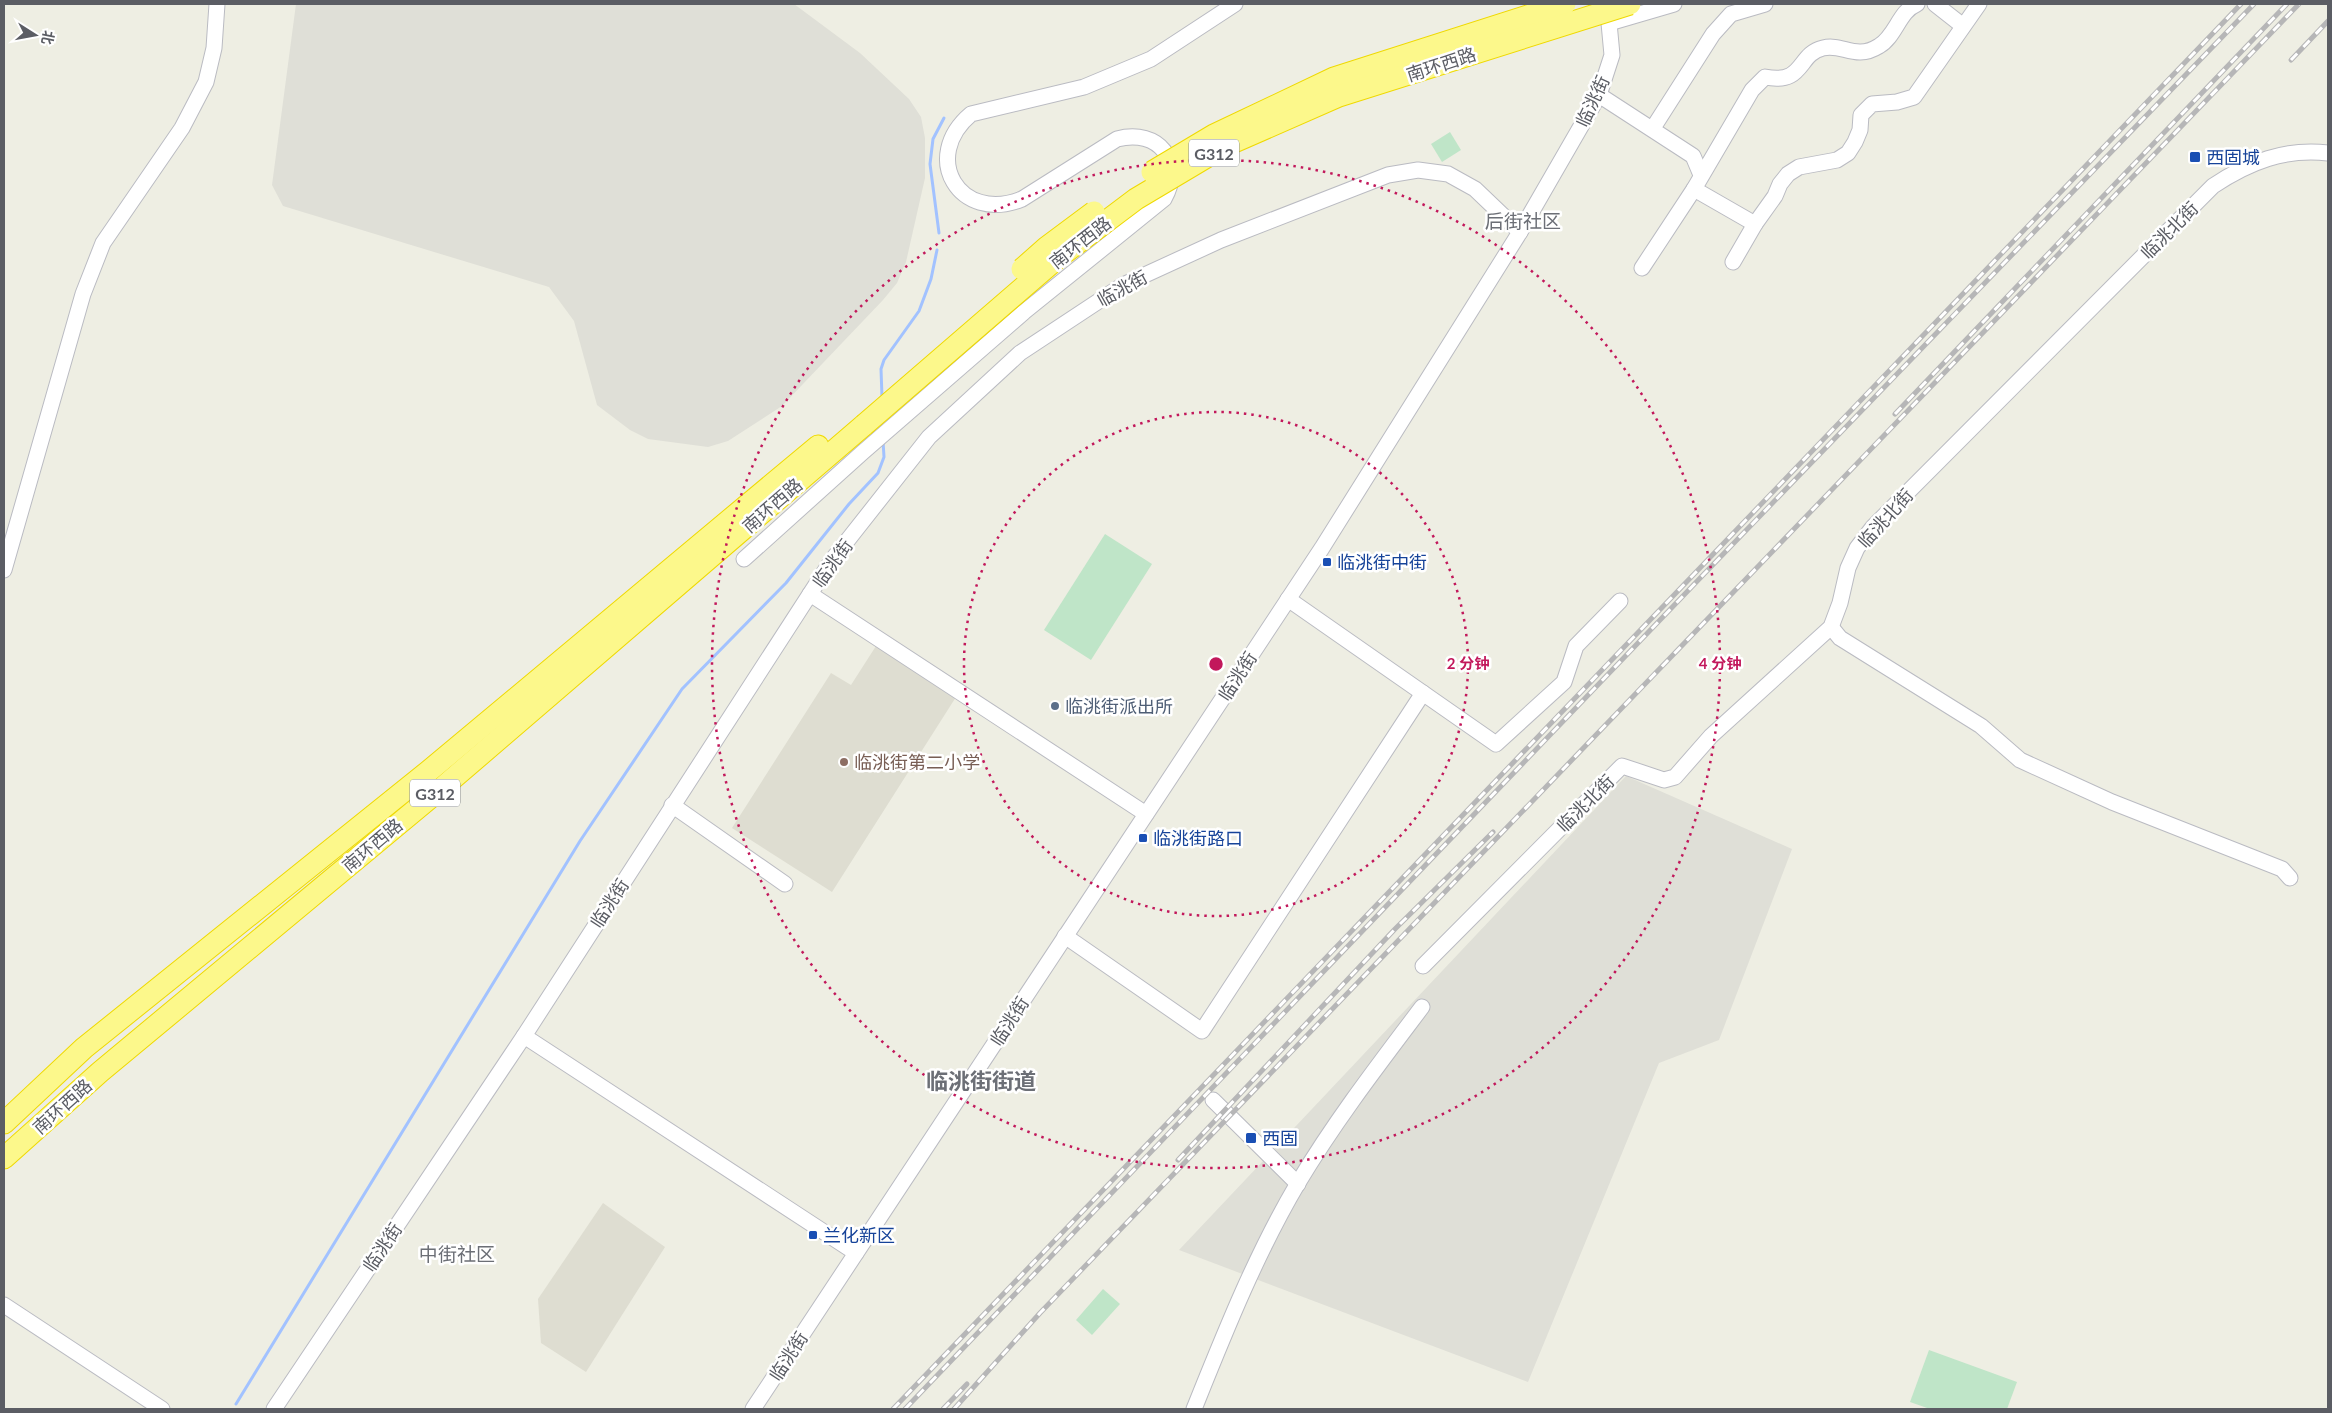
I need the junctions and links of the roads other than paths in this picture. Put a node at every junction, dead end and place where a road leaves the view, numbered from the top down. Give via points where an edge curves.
1 (217, 4) edge
2 (1235, 4) edge
3 (1565, 4) edge
4 (1603, 4) edge
5 (1630, 4) edge
6 (1674, 4) edge
7 (1766, 4) edge
8 (1917, 4) edge
9 (1935, 4) edge
10 (1979, 4) edge
11 (1609, 23) junction
12 (1963, 26) junction
13 (1600, 95) junction
14 (1653, 128) junction
15 (2328, 153) edge
16 (1701, 175) junction
17 (1694, 189) junction
18 (1755, 224) junction
19 (1520, 232) junction
20 (1733, 262) dead end
21 (1642, 268) dead end
22 (863, 418) junction
23 (744, 559) dead end
24 (4, 570) edge
25 (810, 594) junction
26 (1288, 599) junction
27 (1620, 601) dead end
28 (1830, 628) junction
29 (1423, 692) junction
30 (672, 805) junction
31 (1146, 814) junction
32 (2290, 878) dead end
33 (785, 884) dead end
34 (1065, 936) junction
35 (1423, 966) dead end
36 (1422, 1007) dead end
37 (524, 1036) junction
38 (1213, 1100) dead end
39 (4, 1123) edge
40 (4, 1158) edge
41 (1298, 1184) junction
42 (856, 1253) junction
43 (4, 1306) edge
44 (162, 1409) edge
45 (274, 1409) edge
46 (753, 1409) edge
47 (1194, 1409) edge

1 - 24 street via 214,48 206,82 182,128 103,243 83,294
2 - 23 street via 1151,59 1084,87 971,114 959,124 947,152 948,168 964,194 977,202 992,206 1022,199 1117,140 1130,136 1155,142 1164,151 1173,175 1171,188 1164,199 1024,312
3 - 22 highway, 南环西路 / G312, bridge via 1334,78 1214,135 1127,187 1047,247
4 - 11 street, 临洮街
5 - 22 highway, 南环西路 / G312, bridge via 1340,96 1225,146 1136,199 1055,260
6 - 11 street
7 - 14 street via 1731,14 1713,34
8 - 16 street via 1907,10 1880,46 1867,52 1853,53 1824,48 1811,54 1794,74 1785,78 1766,77 1752,90
9 - 12 street
10 - 12 street
11 - 13 street, 临洮街 via 1612,55
12 - 18 street via 1914,97 1897,102 1879,102 1866,109 1848,153 1837,160 1799,167 1788,174
13 - 14 street
13 - 19 street, 临洮街
14 - 16 street via 1693,156
15 - 28 street, 临洮北街 via 2292,152 2250,164 2213,186 2196,202 1873,527 1857,548 1848,568
16 - 17 street
17 - 18 street
17 - 21 street
18 - 20 street
19 - 25 street, 临洮街 via 1475,189 1448,174 1418,170 1388,175 1221,240 1123,285 1020,353 929,437 832,560
19 - 26 street, 临洮街
22 - 39 highway, 南环西路 / G312 via 84,1048
22 - 40 highway, 南环西路 / G312 via 442,787 100,1072
25 - 30 street, 临洮街
25 - 31 street, 临洮街
26 - 29 street
26 - 31 street, 临洮街
27 - 29 street via 1576,646 1564,682 1496,744
28 - 32 street via 1840,638 1981,726 2020,760 2112,802 2282,869
28 - 35 street, 临洮北街 via 1711,736 1675,777 1664,780 1622,766
29 - 34 street via 1202,1031
30 - 33 street
30 - 37 street, 临洮街
31 - 34 street, 临洮街
34 - 42 street, 临洮街
36 - 41 street via 1339,1118
37 - 42 street
37 - 45 street, 临洮街
38 - 41 street
41 - 47 street via 1221,1340
42 - 46 street, 临洮街
43 - 44 street

